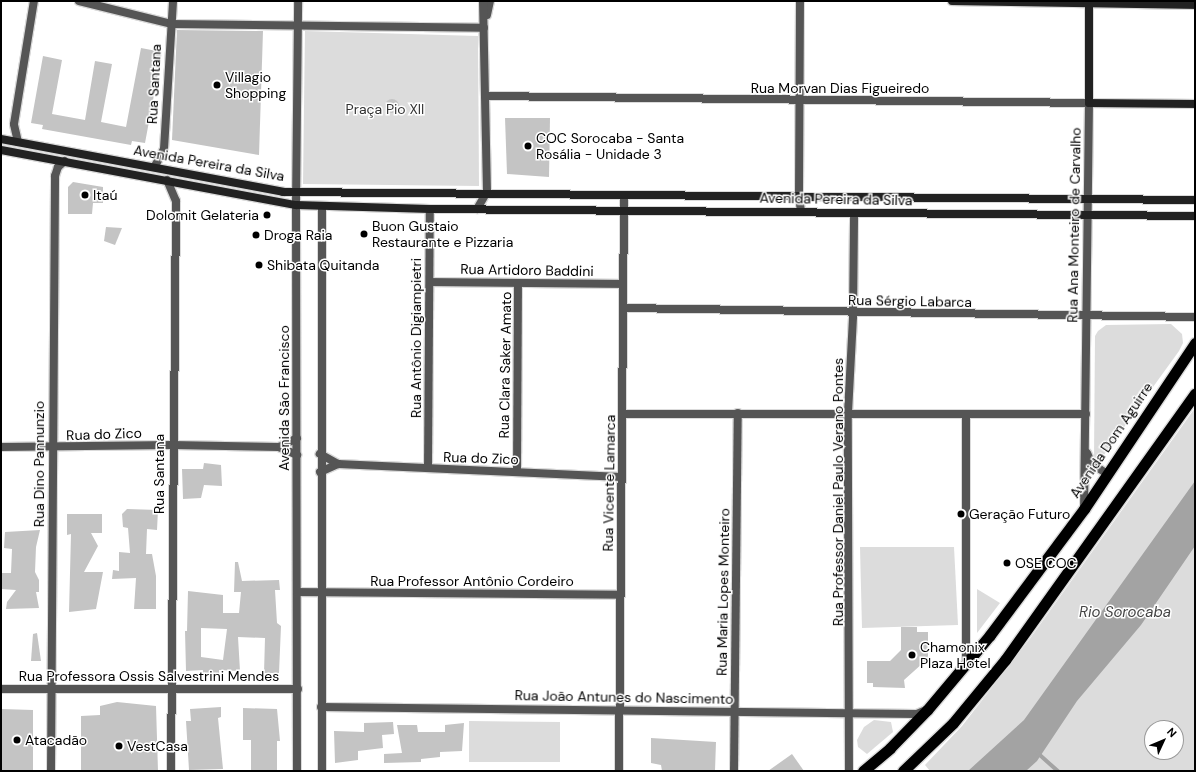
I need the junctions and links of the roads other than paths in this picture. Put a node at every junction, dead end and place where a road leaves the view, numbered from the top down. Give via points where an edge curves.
1 (34, 1) edge
2 (79, 1) edge
3 (172, 1) edge
4 (298, 1) edge
5 (483, 1) edge
6 (490, 1) edge
7 (800, 1) edge
8 (952, 1) edge
9 (1089, 2) edge
10 (1195, 5) edge
11 (171, 24) junction
12 (298, 24) junction
13 (484, 28) junction
14 (485, 96) junction
15 (798, 101) junction
16 (1089, 103) junction
17 (1195, 104) edge
18 (1, 139) edge
19 (18, 142) junction
20 (1, 150) edge
21 (65, 161) junction
22 (155, 166) junction
23 (167, 180) junction
24 (296, 190) junction
25 (487, 192) junction
26 (624, 195) junction
27 (798, 197) junction
28 (1088, 200) junction
29 (1195, 200) edge
30 (296, 205) junction
31 (322, 206) junction
32 (477, 208) junction
33 (430, 209) junction
34 (624, 209) junction
35 (801, 211) junction
36 (854, 213) junction
37 (1087, 215) junction
38 (1195, 216) edge
39 (430, 282) junction
40 (518, 283) junction
41 (623, 284) junction
42 (624, 308) junction
43 (854, 313) junction
44 (1086, 317) junction
45 (1195, 317) edge
46 (1195, 343) edge
47 (1195, 394) edge
48 (848, 413) junction
49 (622, 414) junction
50 (738, 414) junction
51 (966, 414) junction
52 (1086, 414) junction
53 (297, 438) junction
54 (172, 445) junction
55 (1, 447) edge
56 (279, 447) junction
57 (51, 448) junction
58 (1085, 449) junction
59 (320, 454) junction
60 (297, 455) junction
61 (338, 464) junction
62 (428, 468) junction
63 (320, 472) junction
64 (517, 472) junction
65 (1106, 473) junction
66 (622, 477) junction
67 (1084, 509) junction
68 (298, 592) junction
69 (322, 592) junction
70 (620, 595) junction
71 (966, 663) junction
72 (51, 687) junction
73 (171, 688) junction
74 (1, 689) edge
75 (298, 689) junction
76 (321, 707) junction
77 (620, 710) junction
78 (926, 710) junction
79 (734, 711) junction
80 (850, 713) junction
81 (51, 771) edge
82 (171, 771) edge
83 (297, 771) edge
84 (322, 771) edge
85 (619, 771) edge
86 (734, 771) edge
87 (849, 771) edge
88 (863, 771) edge
89 (903, 771) edge

1 - 19 street via 14,124
2 - 11 street
3 - 11 street, Rua Santana
4 - 12 street
5 - 13 street
6 - 13 street
7 - 15 street
8 - 9 main road
9 - 10 main road
9 - 16 main road, Rua Ana Monteiro de Carvalho
11 - 12 street
11 - 22 street, Rua Santana via 164,149
12 - 13 street
12 - 24 street
13 - 14 street
14 - 15 street, Rua Morvan Dias Figueiredo
14 - 25 street
15 - 16 street, Rua Morvan Dias Figueiredo
15 - 27 street
16 - 17 main road, Rua Morvan Dias Figueiredo
16 - 28 street, Rua Ana Monteiro de Carvalho
18 - 19 main road, Avenida Pereira da Silva
19 - 22 main road, Avenida Pereira da Silva
20 - 21 main road, Avenida Pereira da Silva
21 - 23 main road, Avenida Pereira da Silva
21 - 57 street, Rua Dino Pannunzio via 58,167 55,176
22 - 24 main road, Avenida Pereira da Silva via 272,190
23 - 30 main road, Avenida Pereira da Silva
23 - 54 street, Rua Santana via 176,201
24 - 25 main road, Avenida Pereira da Silva
24 - 30 street
25 - 26 main road, Avenida Pereira da Silva
25 - 32 street
26 - 27 main road, Avenida Pereira da Silva
26 - 34 street, Rua Vicente Lamarca
27 - 28 main road, Avenida Pereira da Silva
27 - 35 street
28 - 29 main road, Avenida Pereira da Silva
28 - 37 street, Rua Ana Monteiro de Carvalho
30 - 31 main road, Avenida Pereira da Silva
30 - 53 street, Avenida São Francisco
31 - 33 main road, Avenida Pereira da Silva
31 - 59 street
32 - 33 main road, Avenida Pereira da Silva
32 - 34 main road, Avenida Pereira da Silva
33 - 39 street, Rua Antônio Digiampietri
34 - 35 main road, Avenida Pereira da Silva
34 - 41 street, Rua Vicente Lamarca
35 - 36 main road, Avenida Pereira da Silva
36 - 37 main road, Avenida Pereira da Silva
36 - 43 street, Rua Professor Daniel Paulo Verano Pontes
37 - 38 main road, Avenida Pereira da Silva
37 - 44 street, Rua Ana Monteiro de Carvalho
39 - 40 street, Rua Artidoro Baddini
39 - 62 street, Rua Antônio Digiampietri
40 - 41 street, Rua Artidoro Baddini
40 - 64 street, Rua Clara Saker Amato
41 - 42 street, Rua Vicente Lamarca
42 - 43 street, Rua Sérgio Labarca
42 - 49 street, Rua Vicente Lamarca
43 - 44 street, Rua Sérgio Labarca
43 - 48 street, Rua Professor Daniel Paulo Verano Pontes
44 - 45 street, Rua Sérgio Labarca
44 - 52 street, Rua Ana Monteiro de Carvalho
46 - 65 highway, Avenida Dom Aguirre
47 - 89 highway via 1005,660 952,724
48 - 50 street
48 - 51 street
48 - 80 street, Rua Professor Daniel Paulo Verano Pontes
49 - 50 street
49 - 66 street, Rua Vicente Lamarca
50 - 79 street, Rua Maria Lopes Monteiro
51 - 52 street
51 - 71 street
52 - 58 street, Rua Ana Monteiro de Carvalho
53 - 56 street, Rua do Zico
53 - 60 street, Avenida São Francisco
54 - 56 street, Rua do Zico
54 - 57 street, Rua do Zico
54 - 73 street, Rua Santana
55 - 57 street, Rua do Zico
56 - 60 street, Rua do Zico
57 - 72 street, Rua Dino Pannunzio
58 - 65 street via 1092,464
58 - 67 street, Rua Ana Monteiro de Carvalho
59 - 61 street, Rua do Zico
59 - 63 street
60 - 68 street, Avenida São Francisco
61 - 62 street, Rua do Zico
61 - 63 street, Rua do Zico
62 - 64 street, Rua do Zico
63 - 69 street
64 - 66 street, Rua do Zico
65 - 67 highway, Avenida Dom Aguirre
66 - 70 street, Rua Vicente Lamarca
67 - 71 highway, Avenida Dom Aguirre
68 - 69 street
68 - 75 street, Avenida São Francisco
69 - 70 street, Rua Professor Antônio Cordeiro
69 - 76 street
70 - 77 street, Rua Vicente Lamarca
71 - 78 highway, Avenida Dom Aguirre
72 - 73 street, Rua Professora Ossis Salvestrini Mendes
72 - 74 street, Rua Professora Ossis Salvestrini Mendes
72 - 81 street, Rua Dino Pannunzio
73 - 75 street, Rua Professora Ossis Salvestrini Mendes
73 - 82 street, Rua Santana
75 - 83 street, Avenida São Francisco
76 - 77 street, Rua João Antunes do Nascimento
76 - 84 street
77 - 79 street, Rua João Antunes do Nascimento
77 - 85 street, Rua Vicente Lamarca
78 - 80 street, Rua João Antunes do Nascimento via 917,714
78 - 88 highway, Avenida Dom Aguirre via 890,748
79 - 80 street, Rua João Antunes do Nascimento
79 - 86 street, Rua Maria Lopes Monteiro
80 - 87 street, Rua Professor Daniel Paulo Verano Pontes

